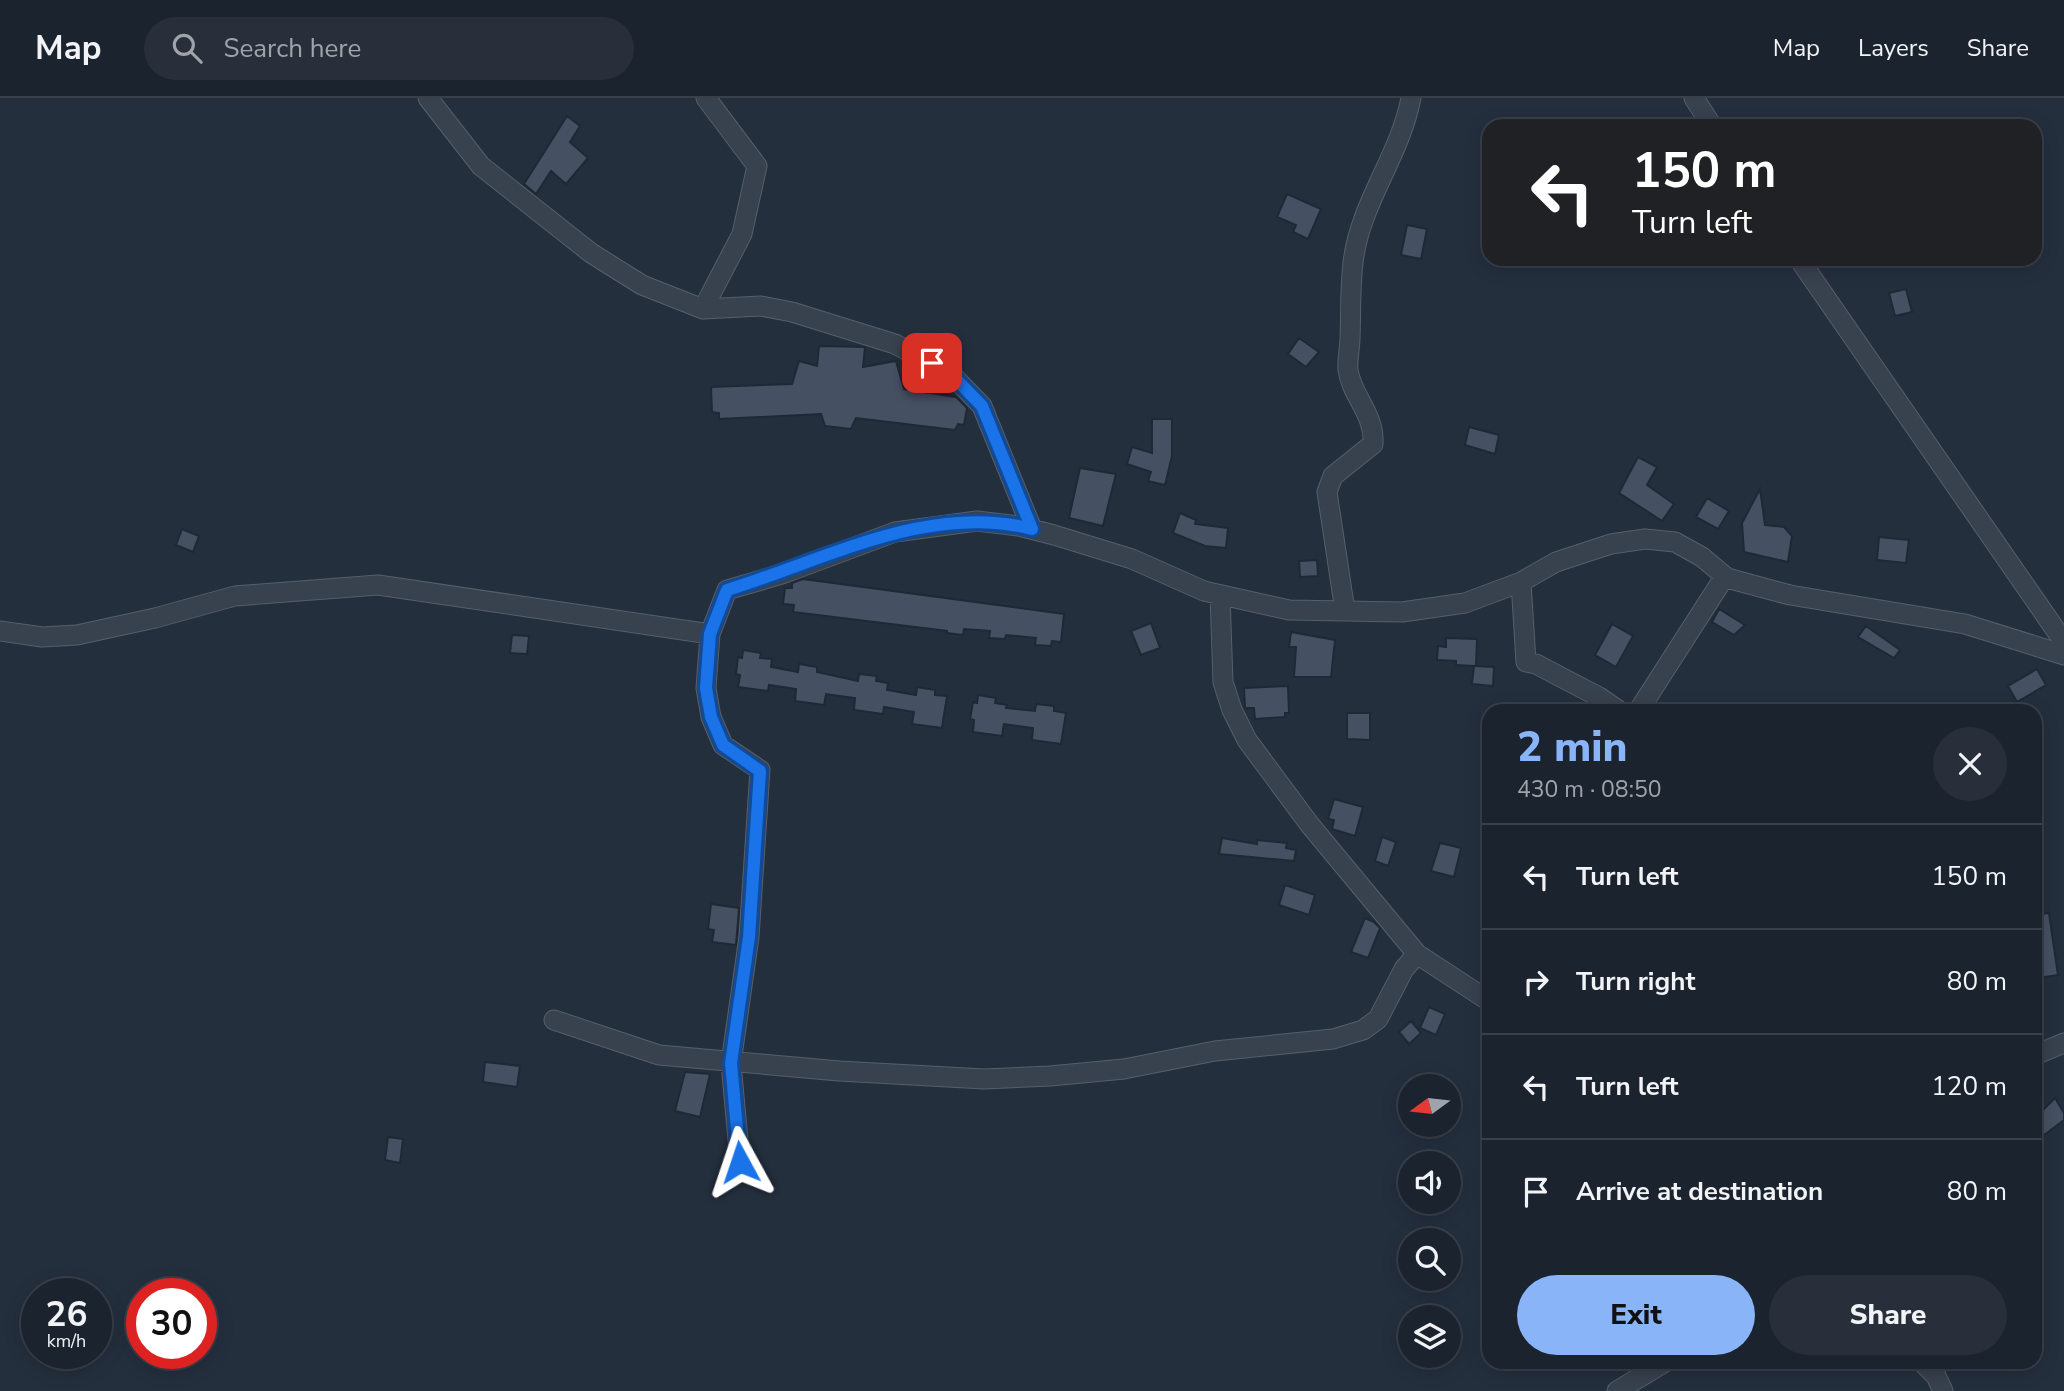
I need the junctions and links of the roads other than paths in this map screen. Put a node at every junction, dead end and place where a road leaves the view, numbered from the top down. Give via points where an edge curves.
1 (428, 98) edge
2 (706, 98) edge
3 (1411, 98) edge
4 (1694, 98) edge
5 (1708, 119) edge
6 (1804, 266) edge
7 (703, 309) junction
8 (1032, 529) junction
9 (1725, 576) junction
10 (1521, 582) junction
11 (1220, 595) junction
12 (1345, 611) junction
13 (0, 631) edge
14 (710, 634) junction
15 (2064, 642) edge
16 (2064, 655) edge
17 (1610, 704) edge
18 (1643, 704) edge
19 (1417, 954) junction
20 (1482, 996) edge
21 (554, 1020) dead end
22 (2064, 1043) edge
23 (2042, 1052) edge
24 (731, 1063) junction
25 (740, 1162) dead end
26 (1653, 1369) edge
27 (1929, 1369) edge
28 (1617, 1391) edge
29 (1943, 1391) edge

1 - 7 street via 481,166 533,209 642,285
2 - 7 street via 757,166 742,234
3 - 12 street via 1406,126 1368,209 1353,261 1348,368 1374,430 1373,444 1333,475 1328,492
4 - 5 street
6 - 15 street
7 - 8 street via 761,306 792,312 895,344 950,373 982,406
8 - 11 street via 1132,559
8 - 14 street via 977,521 895,532 727,590
9 - 10 street via 1675,542 1645,539 1611,544 1556,562
9 - 16 street via 1790,595 1965,624
9 - 18 street
10 - 12 street via 1465,603 1402,612
10 - 17 street via 1526,662
11 - 12 street via 1289,610
11 - 19 street via 1223,682 1247,740
13 - 14 street via 42,637 77,635 235,596 378,584
14 - 24 street via 706,688 711,717 723,745 760,771 749,937
19 - 20 street
19 - 24 street via 1378,1019 1363,1030 1333,1039 1214,1051 1124,1069 984,1079
21 - 24 street via 659,1055
22 - 23 street
24 - 25 street
26 - 28 street
27 - 29 street

